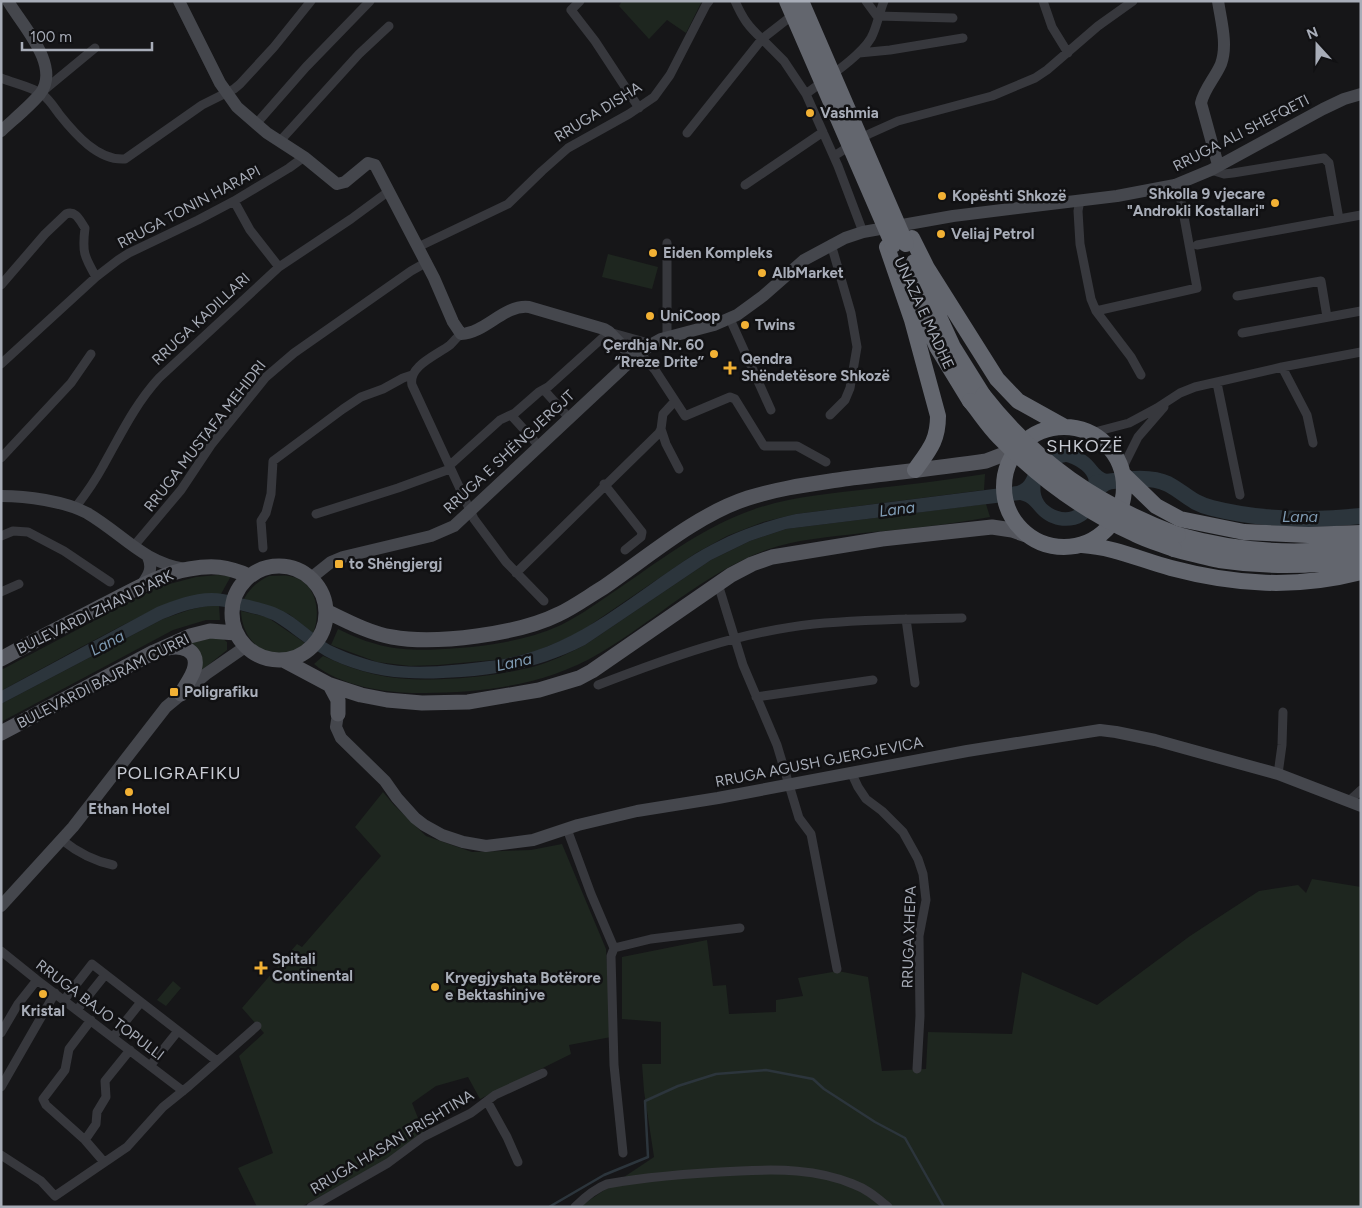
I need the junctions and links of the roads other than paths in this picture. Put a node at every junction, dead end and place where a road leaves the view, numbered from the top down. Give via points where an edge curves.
1 (8, 1) edge
2 (179, 1) edge
3 (311, 1) edge
4 (370, 1) edge
5 (580, 1) edge
6 (709, 1) edge
7 (735, 1) edge
8 (787, 1) edge
9 (801, 1) edge
10 (806, 1) edge
11 (866, 1) edge
12 (884, 1) edge
13 (1043, 1) edge
14 (1133, 1) edge
15 (1218, 1) edge
16 (878, 16) junction
17 (953, 18) dead end
18 (389, 26) dead end
19 (963, 38) dead end
20 (762, 39) junction
21 (95, 48) dead end
22 (859, 53) junction
23 (1068, 54) junction
24 (1, 78) edge
25 (41, 93) junction
26 (226, 93) junction
27 (806, 94) junction
28 (1361, 94) edge
29 (639, 108) junction
30 (256, 124) junction
31 (1, 131) edge
32 (822, 132) junction
33 (687, 133) dead end
34 (280, 141) junction
35 (834, 156) junction
36 (304, 157) junction
37 (1215, 167) junction
38 (1178, 184) junction
39 (745, 185) dead end
40 (389, 191) junction
41 (1080, 200) junction
42 (234, 201) junction
43 (1361, 215) edge
44 (1339, 219) junction
45 (863, 232) junction
46 (667, 243) dead end
47 (831, 244) junction
48 (899, 244) junction
49 (1197, 245) dead end
50 (418, 246) junction
51 (426, 262) junction
52 (279, 267) junction
53 (96, 277) junction
54 (1, 285) edge
55 (1237, 296) dead end
56 (1096, 311) junction
57 (1361, 311) edge
58 (1327, 317) junction
59 (730, 318) junction
60 (609, 332) junction
61 (1242, 333) dead end
62 (461, 334) junction
63 (667, 337) junction
64 (652, 344) junction
65 (1361, 352) edge
66 (91, 354) dead end
67 (637, 356) junction
68 (1, 364) edge
69 (1282, 367) junction
70 (412, 375) junction
71 (1141, 375) dead end
72 (1217, 382) junction
73 (544, 390) junction
74 (1170, 400) junction
75 (675, 401) junction
76 (771, 410) dead end
77 (511, 415) junction
78 (830, 415) dead end
79 (569, 418) junction
80 (1063, 426) junction
81 (662, 430) junction
82 (1091, 432) junction
83 (1313, 443) dead end
84 (1021, 444) junction
85 (539, 446) junction
86 (1, 458) edge
87 (826, 462) dead end
88 (449, 468) junction
89 (679, 469) dead end
90 (915, 470) junction
91 (1127, 481) junction
92 (604, 484) junction
93 (1240, 495) dead end
94 (1, 496) edge
95 (75, 508) junction
96 (470, 512) junction
97 (316, 514) dead end
98 (1361, 533) edge
99 (1026, 535) junction
100 (1, 536) edge
101 (1176, 542) junction
102 (1082, 545) junction
103 (133, 546) junction
104 (1361, 546) edge
105 (263, 548) dead end
106 (625, 550) dead end
107 (148, 557) junction
108 (1361, 558) edge
109 (188, 570) junction
110 (1361, 572) edge
111 (516, 573) junction
112 (249, 576) junction
113 (311, 578) junction
114 (110, 582) dead end
115 (19, 584) dead end
116 (718, 584) junction
117 (140, 588) junction
118 (1, 592) edge
119 (544, 601) dead end
120 (326, 610) junction
121 (906, 618) junction
122 (962, 618) dead end
123 (234, 627) junction
124 (735, 639) junction
125 (245, 647) junction
126 (154, 652) junction
127 (1, 659) edge
128 (284, 660) junction
129 (873, 680) dead end
130 (914, 683) dead end
131 (330, 685) junction
132 (598, 685) dead end
133 (181, 694) junction
134 (361, 695) junction
135 (756, 697) junction
136 (1283, 712) dead end
137 (338, 714) junction
138 (1, 733) edge
139 (851, 772) junction
140 (1278, 774) junction
141 (790, 784) junction
142 (1361, 790) edge
143 (1355, 803) edge
144 (566, 829) junction
145 (62, 840) junction
146 (114, 865) dead end
147 (1, 906) edge
148 (740, 928) dead end
149 (614, 948) junction
150 (1, 950) edge
151 (836, 969) dead end
152 (105, 975) junction
153 (37, 980) junction
154 (55, 993) junction
155 (64, 1000) junction
156 (141, 1002) junction
157 (77, 1010) junction
158 (91, 1020) junction
159 (257, 1026) dead end
160 (178, 1031) junction
161 (1, 1033) edge
162 (113, 1037) junction
163 (130, 1050) junction
164 (217, 1061) junction
165 (150, 1066) junction
166 (917, 1069) dead end
167 (543, 1073) dead end
168 (1, 1087) edge
169 (183, 1090) junction
170 (487, 1101) junction
171 (85, 1140) junction
172 (624, 1152) dead end
173 (1, 1155) edge
174 (104, 1162) junction
175 (518, 1162) dead end
176 (311, 1207) edge
177 (575, 1207) edge
178 (888, 1207) edge

1 - 25 main road via 37,44 43,59 46,79
2 - 26 main road
3 - 26 street via 240,84
4 - 30 street
5 - 29 street via 571,10
6 - 29 street, RRUGA DISHA via 664,86
7 - 20 street via 742,18
8 - 48 highway, UNAZA E MADHE, bridge
9 - 48 highway, UNAZA E MADHE, bridge via 847,107
10 - 20 street via 802,8
11 - 16 street
12 - 16 street
13 - 23 street via 1052,28
14 - 23 street via 1098,26
15 - 37 main road via 1224,55 1200,103
16 - 17 street
16 - 22 street via 871,38
18 - 34 street via 358,54
19 - 22 street
20 - 27 street via 784,61
20 - 33 street
21 - 25 street
22 - 27 street
23 - 35 street via 1035,78 992,96 898,121 869,134
24 - 25 street
25 - 26 street via 80,138 100,152 119,159 130,157 188,114
25 - 31 main road
26 - 30 main road
27 - 32 street
28 - 37 main road, RRUGA ALI SHEFQETI via 1323,109
29 - 50 street, RRUGA DISHA via 568,148 508,204
30 - 34 main road
32 - 35 street
32 - 39 street
34 - 36 main road
35 - 45 street
36 - 40 main road via 339,184 371,162
36 - 42 street, RRUGA TONIN HARAPI
37 - 38 main road, RRUGA ALI SHEFQETI
37 - 44 street via 1224,174 1233,174 1324,158 1329,163
38 - 41 main road, RRUGA ALI SHEFQETI via 1146,192
38 - 56 street via 1197,288
40 - 50 main road
40 - 52 street, RRUGA KADILLARI
41 - 45 main road, RRUGA ALI SHEFQETI
41 - 56 street via 1080,244
42 - 52 street via 253,236
42 - 53 street, RRUGA TONIN HARAPI via 129,253
43 - 44 street
44 - 49 street
45 - 47 main road, RRUGA ALI SHEFQETI
46 - 63 street
47 - 59 main road, RRUGA ALI SHEFQETI via 804,260 750,306
47 - 78 street via 847,297 857,347 850,388
48 - 80 highway via 924,262 997,379 1018,401
48 - 90 highway via 912,320 938,416 934,442
48 - 101 highway, UNAZA E MADHE, bridge via 931,335 951,372 977,398 997,435 1061,492 1098,515 1136,535
50 - 51 main road
51 - 62 main road
51 - 103 street, RRUGA MUSTAFA MEHIDRI via 274,369 211,445 182,490
52 - 95 street, RRUGA KADILLARI via 150,387 116,440 98,476
53 - 54 street via 82,245 85,228 71,212 45,234
53 - 68 street, RRUGA TONIN HARAPI
55 - 58 street via 1320,281
56 - 71 street
57 - 58 street
58 - 61 street
59 - 63 main road, RRUGA ALI SHEFQETI
59 - 76 street
60 - 62 main road via 523,306
60 - 64 street
60 - 67 main road
60 - 73 street
62 - 70 street
63 - 64 main road, RRUGA ALI SHEFQETI
64 - 67 main road, RRUGA ALI SHEFQETI
65 - 69 street
66 - 86 street via 71,383
67 - 75 street via 655,370
67 - 79 main road, RRUGA E SHËNGJERGJT
69 - 72 street
69 - 83 street via 1306,416
70 - 88 street via 412,386
70 - 105 street via 343,408 273,460 271,494 262,521
72 - 74 street via 1186,390
72 - 93 street
73 - 77 street
73 - 79 street
74 - 82 street via 1129,423
74 - 91 street via 1138,437
75 - 81 street via 664,414
75 - 87 street via 685,416 730,397 735,399 764,446 797,446
77 - 85 street
77 - 88 street via 500,420
79 - 85 main road, RRUGA E SHËNGJERGJT
80 - 82 highway
80 - 84 highway via 1048,429
81 - 89 street
81 - 92 street
82 - 91 highway via 1106,442 1116,455
84 - 90 main road via 986,461
84 - 99 highway via 1006,471 1004,487 1012,518
85 - 96 main road, RRUGA E SHËNGJERGJT
88 - 96 street
88 - 97 street
90 - 120 main road via 809,484 746,498 692,526 558,615 506,632 462,638 393,637 366,630
91 - 98 highway via 1156,506 1180,519 1244,532
91 - 102 highway via 1118,514 1109,528
92 - 106 street via 642,532 641,537
92 - 111 street
94 - 95 main road
95 - 103 main road
96 - 111 street
96 - 113 main road, RRUGA E SHËNGJERGJT via 442,532 343,557
99 - 102 highway via 1050,546
99 - 116 main road via 992,527 800,552 752,564
100 - 114 street via 12,531 28,532 64,551
101 - 104 highway via 1271,551 1317,551
101 - 108 highway, UNAZA E MADHE via 1218,560 1282,565
102 - 110 highway via 1104,548 1186,572 1259,583 1310,583
103 - 107 main road
107 - 109 main road
107 - 117 main road via 150,572
109 - 112 main road, BULEVARDI ZHAN D'ARK via 228,568
109 - 117 main road, BULEVARDI ZHAN D'ARK
111 - 119 street
112 - 113 main road via 264,568 281,565 302,571
112 - 123 main road via 233,600
113 - 120 main road via 324,599
115 - 118 street
116 - 124 street
116 - 134 main road via 579,678 539,690 468,702 422,703
117 - 127 main road, BULEVARDI ZHAN D'ARK
120 - 128 main road via 324,628 315,643 301,654
121 - 122 street
121 - 124 street via 814,624
121 - 130 street
123 - 125 main road
123 - 126 main road, BULEVARDI BAJRAM CURRI via 200,633
124 - 132 street via 704,646
124 - 135 street
125 - 128 main road via 259,656
125 - 133 main road
126 - 133 main road via 179,647 192,653 195,666
126 - 138 main road, BULEVARDI BAJRAM CURRI
128 - 131 main road
129 - 135 street
131 - 134 main road
131 - 137 main road via 338,700
133 - 145 main road via 161,714
134 - 137 main road
135 - 141 street
136 - 140 street
137 - 144 main road, RRUGA AGUSH GJERGJEVICA via 336,727 341,738 385,781 415,818 432,830 463,842 486,846 533,840
139 - 140 main road, RRUGA AGUSH GJERGJEVICA via 1100,730 1155,740
139 - 141 main road, RRUGA AGUSH GJERGJEVICA
139 - 166 street, RRUGA XHEPA via 866,799 892,820 906,837 923,874 926,900 919,936
140 - 143 main road, RRUGA AGUSH GJERGJEVICA
141 - 144 main road, RRUGA AGUSH GJERGJEVICA via 637,811
141 - 151 street via 799,818 811,834
142 - 143 street
144 - 149 street
145 - 146 street via 100,862
145 - 147 main road
148 - 149 street via 651,939
149 - 172 street via 611,956 614,1065
150 - 153 street, RRUGA BAJO TOPULLI
152 - 155 street via 92,964
152 - 156 street
152 - 157 street
153 - 154 street, RRUGA BAJO TOPULLI
153 - 161 street
154 - 155 street, RRUGA BAJO TOPULLI
154 - 168 street
155 - 157 street, RRUGA BAJO TOPULLI
156 - 160 street
156 - 162 street
157 - 158 street, RRUGA BAJO TOPULLI
158 - 162 street, RRUGA BAJO TOPULLI
158 - 171 street via 69,1048 67,1066 43,1100
159 - 164 street
160 - 164 street
160 - 165 street
162 - 163 street, RRUGA BAJO TOPULLI
163 - 165 street, RRUGA BAJO TOPULLI
163 - 171 street via 105,1080 106,1097 97,1112 96,1124
164 - 169 street
165 - 169 street, RRUGA BAJO TOPULLI
167 - 170 street, RRUGA HASAN PRISHTINA
169 - 174 street via 162,1106 127,1147
170 - 175 street, RRUGA HASAN PRISHTINA
170 - 176 street, RRUGA HASAN PRISHTINA via 462,1118 423,1136 388,1163
171 - 174 street
173 - 174 street via 41,1181 55,1196
177 - 178 street via 587,1194 607,1184 704,1172 758,1170 806,1172 845,1181 868,1190

